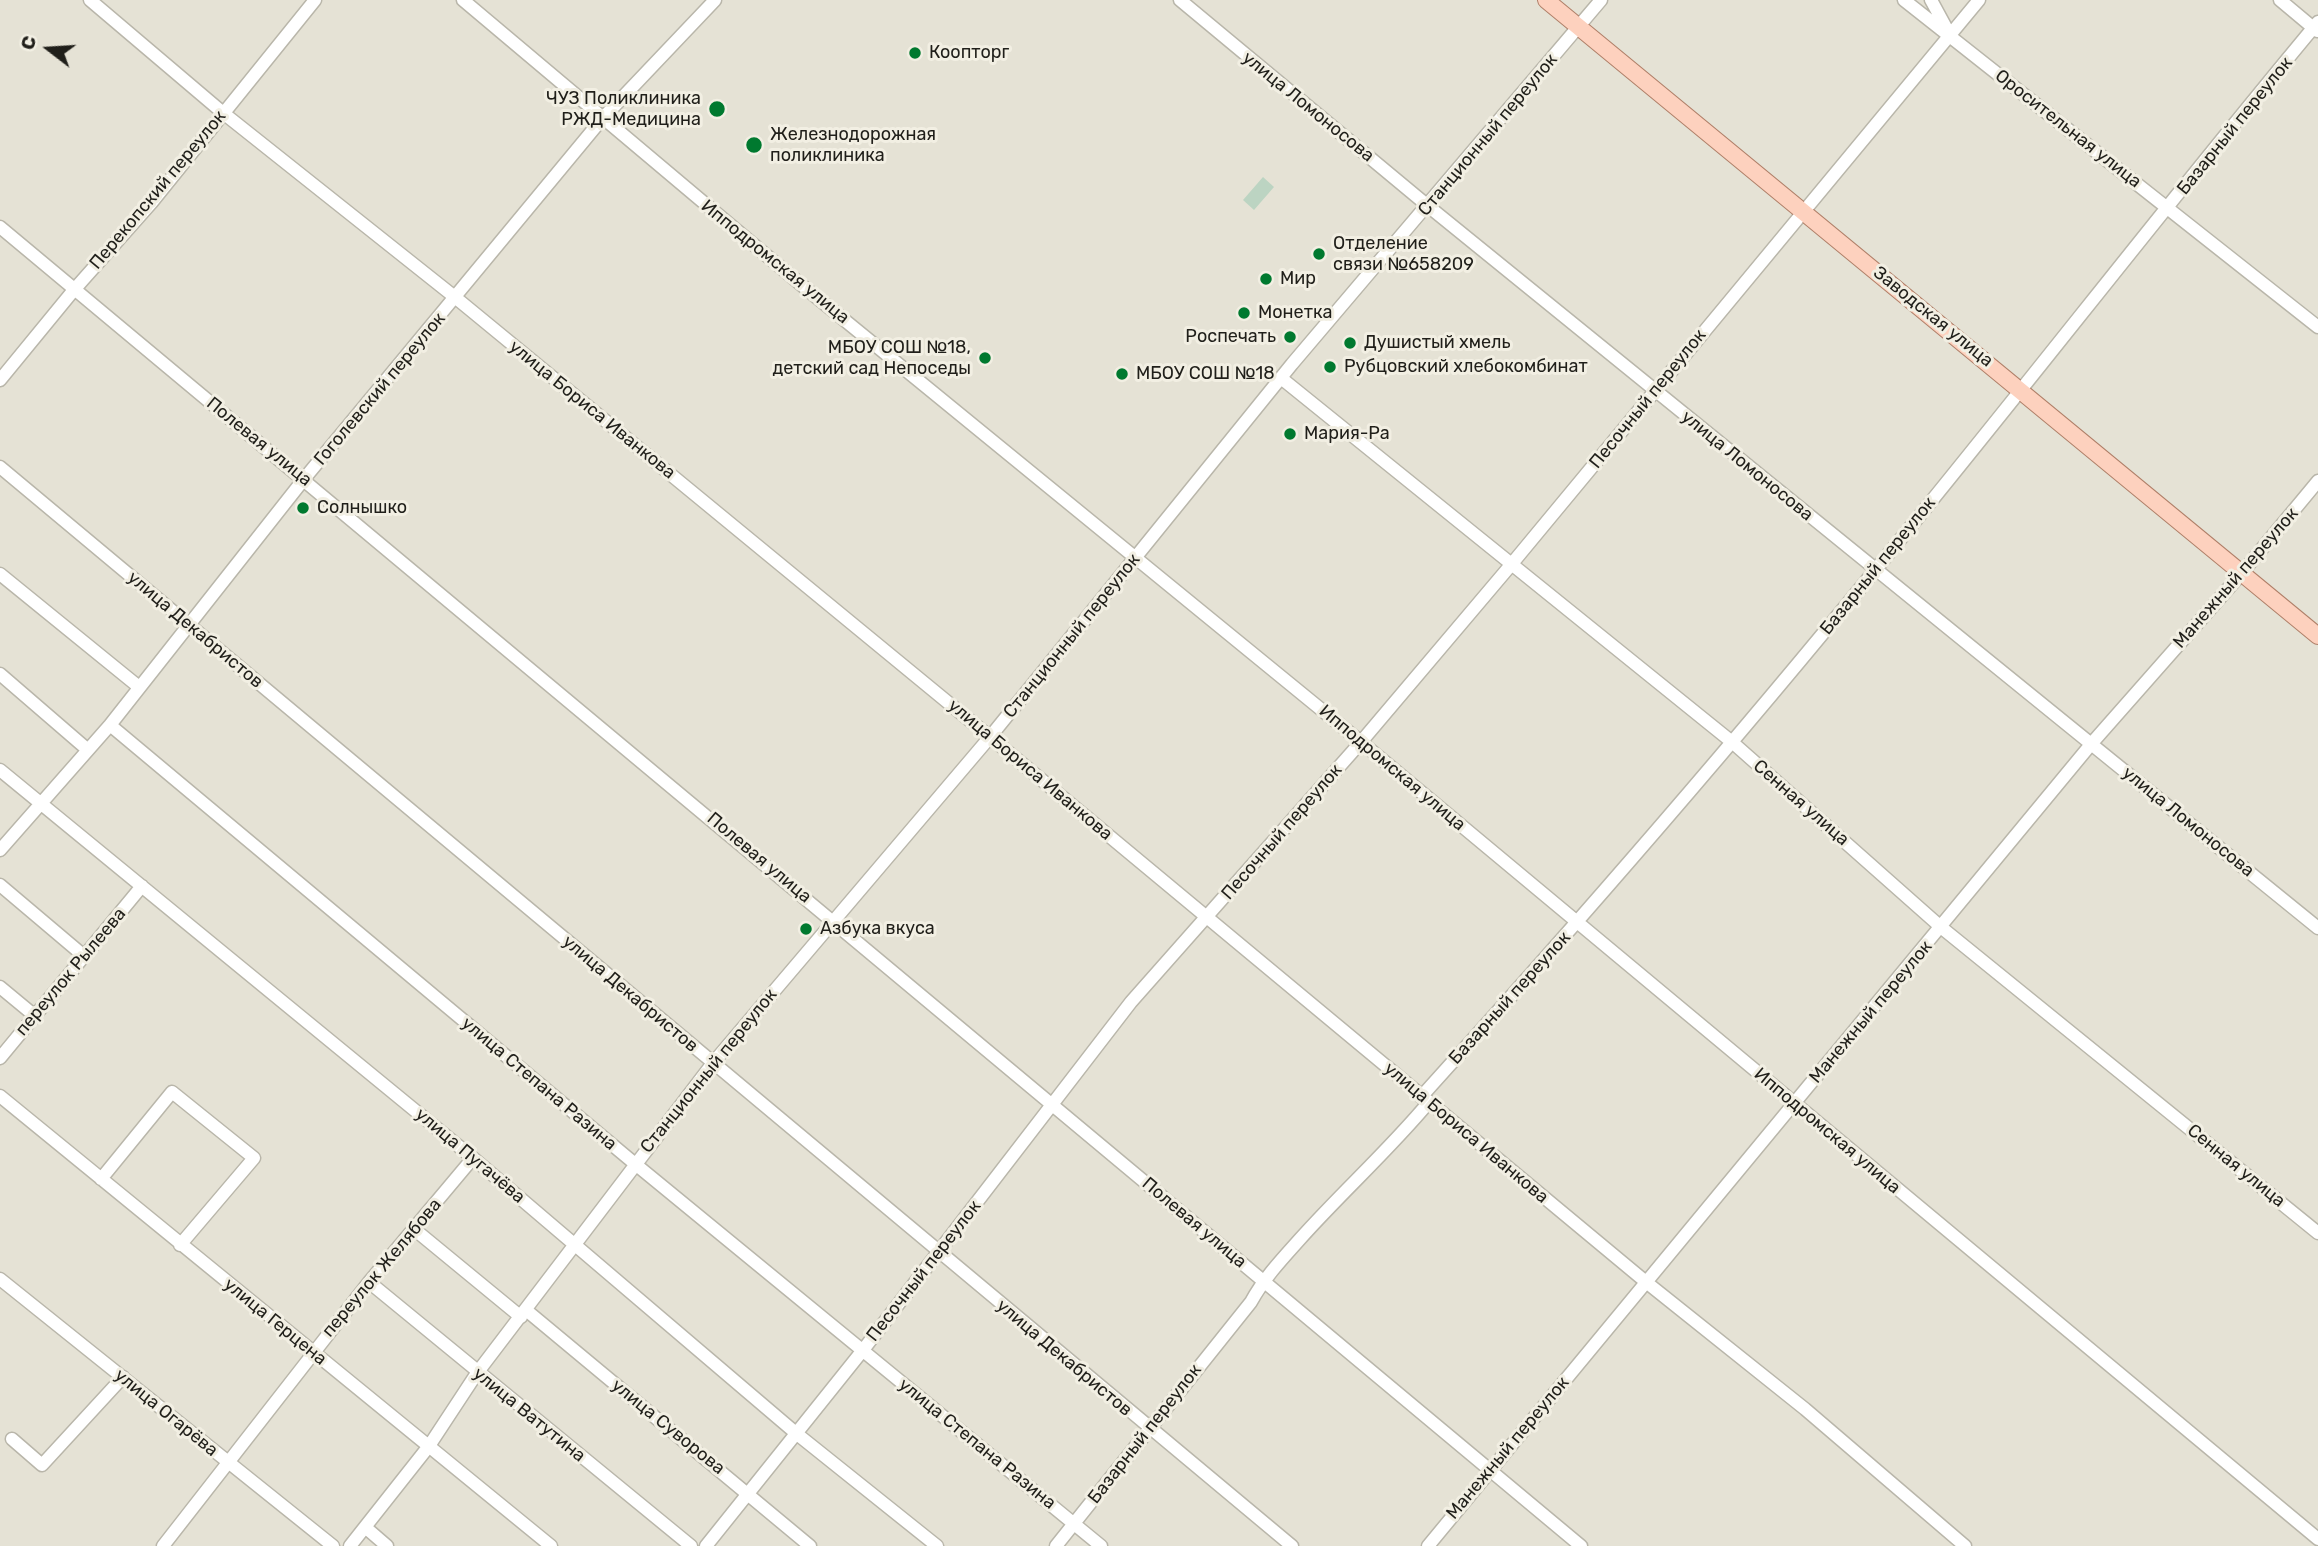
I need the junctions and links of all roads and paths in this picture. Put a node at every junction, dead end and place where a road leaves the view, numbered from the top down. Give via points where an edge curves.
1 (90, 0) edge
2 (315, 0) edge
3 (463, 0) edge
4 (715, 0) edge
5 (1180, 0) edge
6 (1546, 0) edge
7 (1601, 0) edge
8 (1905, 0) edge
9 (1931, 0) edge
10 (1979, 0) edge
11 (2280, 0) edge
12 (1578, 27) junction
13 (2316, 27) edge
14 (1950, 36) junction
15 (222, 112) junction
16 (602, 119) junction
17 (1428, 206) junction
18 (2169, 208) junction
19 (1801, 211) junction
20 (0, 227) edge
21 (73, 291) junction
22 (456, 298) junction
23 (2318, 327) edge
24 (1281, 378) junction
25 (0, 380) edge
26 (2022, 390) junction
27 (1655, 391) junction
28 (0, 467) edge
29 (304, 479) junction
30 (2318, 481) edge
31 (1136, 557) junction
32 (1510, 566) junction
33 (1875, 570) junction
34 (0, 574) edge
35 (2241, 574) junction
36 (190, 626) junction
37 (2318, 636) edge
38 (0, 674) edge
39 (139, 687) junction
40 (110, 725) junction
41 (990, 737) junction
42 (1361, 741) junction
43 (1732, 742) junction
44 (2092, 743) junction
45 (89, 750) junction
46 (0, 770) edge
47 (41, 803) junction
48 (0, 850) edge
49 (0, 886) edge
50 (142, 886) junction
51 (1207, 918) junction
52 (835, 921) junction
53 (1577, 923) junction
54 (1942, 928) junction
55 (2318, 928) edge
56 (84, 956) junction
57 (0, 987) edge
58 (34, 1016) junction
59 (0, 1058) edge
60 (713, 1063) junction
61 (0, 1096) edge
62 (1425, 1100) junction
63 (1794, 1103) junction
64 (1053, 1105) junction
65 (474, 1158) junction
66 (634, 1163) junction
67 (101, 1179) junction
68 (414, 1229) junction
69 (2318, 1233) edge
70 (573, 1244) junction
71 (180, 1245) junction
72 (938, 1253) junction
73 (0, 1279) edge
74 (1263, 1280) junction
75 (369, 1282) junction
76 (1646, 1282) junction
77 (523, 1314) junction
78 (863, 1350) junction
79 (313, 1353) junction
80 (477, 1373) junction
81 (123, 1377) junction
82 (1148, 1428) junction
83 (797, 1434) junction
84 (12, 1439) dead end
85 (429, 1446) junction
86 (229, 1464) junction
87 (1490, 1470) junction
88 (748, 1493) junction
89 (1074, 1523) junction
90 (365, 1527) junction
91 (2318, 1539) edge
92 (167, 1541) edge
93 (183, 1546) edge
94 (333, 1546) edge
95 (350, 1546) edge
96 (387, 1546) edge
97 (551, 1546) edge
98 (691, 1546) edge
99 (706, 1546) edge
100 (810, 1546) edge
101 (937, 1546) edge
102 (1056, 1546) edge
103 (1101, 1546) edge
104 (1292, 1546) edge
105 (1428, 1546) edge
106 (1581, 1546) edge
107 (1965, 1546) edge

1 - 15 street, улица Бориса Иванкова
2 - 15 street, Перекопский переулок
3 - 16 street, Ипподромская улица
4 - 16 street, Гоголевский переулок
5 - 17 street, улица Ломоносова
6 - 12 main road, Заводская улица
7 - 12 street, Станционный переулок
8 - 14 street, Оросительная улица
9 - 14 street, Оросительная улица
10 - 14 street, Песочный переулок
11 - 13 street
12 - 17 street, Станционный переулок
12 - 19 main road, Заводская улица
13 - 18 street, Базарный переулок
14 - 18 street, Оросительная улица
14 - 19 street, Песочный переулок
15 - 21 street, Перекопский переулок via 152,202
15 - 22 street, улица Бориса Иванкова
16 - 22 street, Гоголевский переулок
16 - 31 street, Ипподромская улица
17 - 24 street, Станционный переулок
17 - 27 street, улица Ломоносова
18 - 23 street, Оросительная улица
18 - 26 street, Базарный переулок
19 - 26 main road, Заводская улица
19 - 27 street, Песочный переулок
20 - 21 street, Полевая улица
21 - 25 street, Перекопский переулок
21 - 29 street, Полевая улица
22 - 29 street, Гоголевский переулок
22 - 41 street, улица Бориса Иванкова
24 - 31 street, Станционный переулок
24 - 32 street, Сенная улица
26 - 33 street, Базарный переулок
26 - 35 main road, Заводская улица
27 - 32 street, Песочный переулок
27 - 33 street, улица Ломоносова
28 - 36 street, улица Декабристов
29 - 36 street, Гоголевский переулок
29 - 52 street, Полевая улица
30 - 35 street, Манежный переулок
31 - 41 street, Станционный переулок
31 - 42 street, Ипподромская улица
32 - 42 street, Песочный переулок
32 - 43 street, Сенная улица
33 - 43 street, Базарный переулок
33 - 44 street, улица Ломоносова
34 - 39 street
35 - 37 main road, Заводская улица
35 - 44 street, Манежный переулок
36 - 39 street, Гоголевский переулок
36 - 60 street, улица Декабристов
38 - 45 street
39 - 40 street, Гоголевский переулок
40 - 45 street, Гоголевский переулок
40 - 66 street, улица Степана Разина
41 - 51 street, улица Бориса Иванкова
41 - 52 street, Станционный переулок
42 - 51 street, Песочный переулок
42 - 53 street, Ипподромская улица
43 - 53 street, Базарный переулок
43 - 54 street, Сенная улица
44 - 54 street, Манежный переулок
44 - 55 street, улица Ломоносова
45 - 47 street, Гоголевский переулок
46 - 47 street, улица Пугачёва
47 - 48 street, Гоголевский переулок
47 - 50 street, улица Пугачёва
49 - 56 street
50 - 56 street, переулок Рылеева
50 - 65 street, улица Пугачёва
51 - 62 street, улица Бориса Иванкова
51 - 64 street, Песочный переулок via 1130,1003
52 - 60 street, Станционный переулок
52 - 64 street, Полевая улица
53 - 62 street, Базарный переулок
53 - 63 street, Ипподромская улица
54 - 63 street, Манежный переулок
54 - 69 street, Сенная улица
56 - 58 street, переулок Рылеева
57 - 58 street
58 - 59 street, переулок Рылеева
60 - 66 street, Станционный переулок
60 - 72 street, улица Декабристов
61 - 67 street, улица Герцена
62 - 74 street, Базарный переулок via 1399,1137 1336,1198
62 - 76 street, улица Бориса Иванкова
63 - 76 street, Манежный переулок
63 - 91 street, Ипподромская улица
64 - 72 street, Песочный переулок
64 - 74 street, Полевая улица
65 - 68 street, переулок Желябова
65 - 70 street, улица Пугачёва
66 - 70 street, Станционный переулок
66 - 78 street, улица Степана Разина
67 - 71 street, улица Герцена
67 - 71 street via 172,1093 254,1158
68 - 75 street, переулок Желябова
68 - 77 street, улица Суворова
70 - 77 street, Станционный переулок
70 - 83 street, улица Пугачёва
71 - 79 street, улица Герцена
72 - 78 street, Песочный переулок
72 - 82 street, улица Декабристов
73 - 81 street, улица Огарёва
74 - 82 street, Базарный переулок via 1251,1302
74 - 87 street, Полевая улица
75 - 79 street, переулок Желябова
75 - 80 street, улица Ватутина
76 - 87 street, Манежный переулок
76 - 107 street, улица Бориса Иванкова via 1805,1409
77 - 80 street, Станционный переулок
77 - 88 street, улица Суворова
78 - 83 street, Песочный переулок
78 - 89 street, улица Степана Разина
79 - 85 street, улица Герцена
79 - 86 street, переулок Желябова
80 - 85 street, Станционный переулок
80 - 98 street, улица Ватутина
81 - 84 street via 42,1465
81 - 86 street, улица Огарёва
82 - 89 street, Базарный переулок
82 - 104 street, улица Декабристов
83 - 88 street, Песочный переулок
83 - 101 street, улица Пугачёва
85 - 90 street, Станционный переулок
85 - 97 street, улица Герцена
86 - 92 street, переулок Желябова
86 - 94 street, улица Огарёва
87 - 105 street, Манежный переулок
87 - 106 street, Полевая улица
88 - 99 street, Песочный переулок
88 - 100 street, улица Суворова
89 - 102 street, Базарный переулок
89 - 103 street, улица Степана Разина
90 - 95 street, Станционный переулок
90 - 96 street
92 - 93 street

